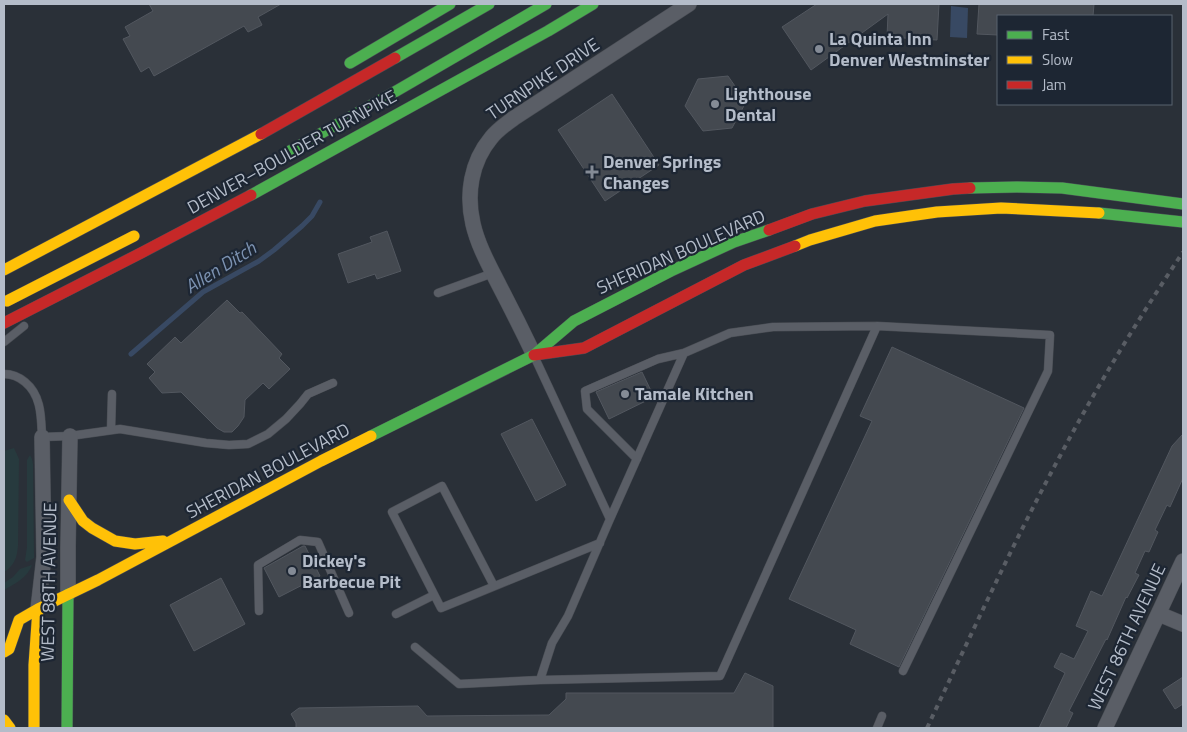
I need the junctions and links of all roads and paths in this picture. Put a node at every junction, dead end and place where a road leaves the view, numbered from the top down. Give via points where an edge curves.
1 (450, 4) edge
2 (489, 4) edge
3 (546, 4) edge
4 (593, 4) edge
5 (689, 4) edge
6 (338, 70) dead end
7 (280, 156) dead end
8 (1183, 204) edge
9 (1183, 222) edge
10 (144, 231) dead end
11 (4, 270) edge
12 (493, 273) junction
13 (75, 288) junction
14 (438, 294) dead end
15 (4, 303) edge
16 (44, 312) dead end
17 (4, 323) edge
18 (28, 323) dead end
19 (877, 326) junction
20 (4, 342) edge
21 (684, 353) junction
22 (534, 355) junction
23 (4, 374) edge
24 (333, 383) dead end
25 (112, 394) dead end
26 (111, 430) junction
27 (70, 436) junction
28 (42, 437) junction
29 (637, 459) junction
30 (69, 500) junction
31 (610, 519) junction
32 (467, 534) junction
33 (458, 538) dead end
34 (174, 540) junction
35 (600, 543) junction
36 (478, 556) junction
37 (470, 560) dead end
38 (1183, 561) edge
39 (494, 586) junction
40 (68, 594) junction
41 (434, 595) junction
42 (38, 609) junction
43 (259, 611) dead end
44 (349, 613) dead end
45 (396, 614) dead end
46 (1159, 614) junction
47 (1183, 624) edge
48 (415, 647) dead end
49 (4, 652) edge
50 (902, 671) dead end
51 (540, 680) junction
52 (882, 716) dead end
53 (4, 720) edge
54 (10, 728) edge
55 (34, 728) edge
56 (67, 728) edge
57 (877, 728) edge
58 (1105, 728) edge

1 - 6 main road
2 - 11 main road via 224,155
3 - 7 main road
4 - 13 main road, DENVER–BOULDER TURNPIKE via 364,133
5 - 12 street, TURNPIKE DRIVE via 514,118 500,128 483,148 471,180 470,208 477,238
8 - 22 main road, SHERIDAN BOULEVARD via 1062,188 1017,187 953,189 865,201 812,214 734,242 671,271 574,321
9 - 22 main road, SHERIDAN BOULEVARD via 1091,212 1001,208 937,212 875,221 810,240 744,265 584,348
10 - 15 main road
12 - 14 lane
12 - 22 street, TURNPIKE DRIVE
13 - 16 lane
13 - 17 main road, DENVER–BOULDER TURNPIKE
18 - 20 lane
19 - 21 lane via 773,327 730,333
19 - 50 lane via 1050,336 1048,371
19 - 51 lane via 720,676
21 - 29 lane
21 - 29 lane via 658,359 585,391 587,409
22 - 31 lane
22 - 34 main road, SHERIDAN BOULEVARD via 322,461
23 - 28 lane via 20,379 35,392 41,414
24 - 26 lane via 308,394 286,419 268,434 248,444 206,443
25 - 26 lane
26 - 27 lane
27 - 28 lane
27 - 30 street, WEST 88TH AVENUE
28 - 42 street, WEST 88TH AVENUE via 44,557
29 - 31 lane
30 - 34 main road via 83,521 115,541 135,544
30 - 40 street, WEST 88TH AVENUE
31 - 35 lane
32 - 33 lane
32 - 36 lane
32 - 41 lane via 451,513 442,486 392,512 431,580
34 - 40 main road, SHERIDAN BOULEVARD
35 - 39 lane
35 - 51 lane via 568,616 552,643
36 - 37 lane
36 - 39 lane
38 - 46 street, WEST 86TH AVENUE
39 - 41 lane via 441,608
40 - 42 main road, SHERIDAN BOULEVARD
40 - 56 main road, WEST 88TH AVENUE
41 - 45 lane
42 - 49 main road, SHERIDAN BOULEVARD via 15,619 9,649
42 - 55 main road, WEST 88TH AVENUE
43 - 44 lane via 258,565 300,540 318,542
46 - 47 street
46 - 58 street, WEST 86TH AVENUE
48 - 51 lane via 459,684
52 - 57 lane
53 - 54 main road

